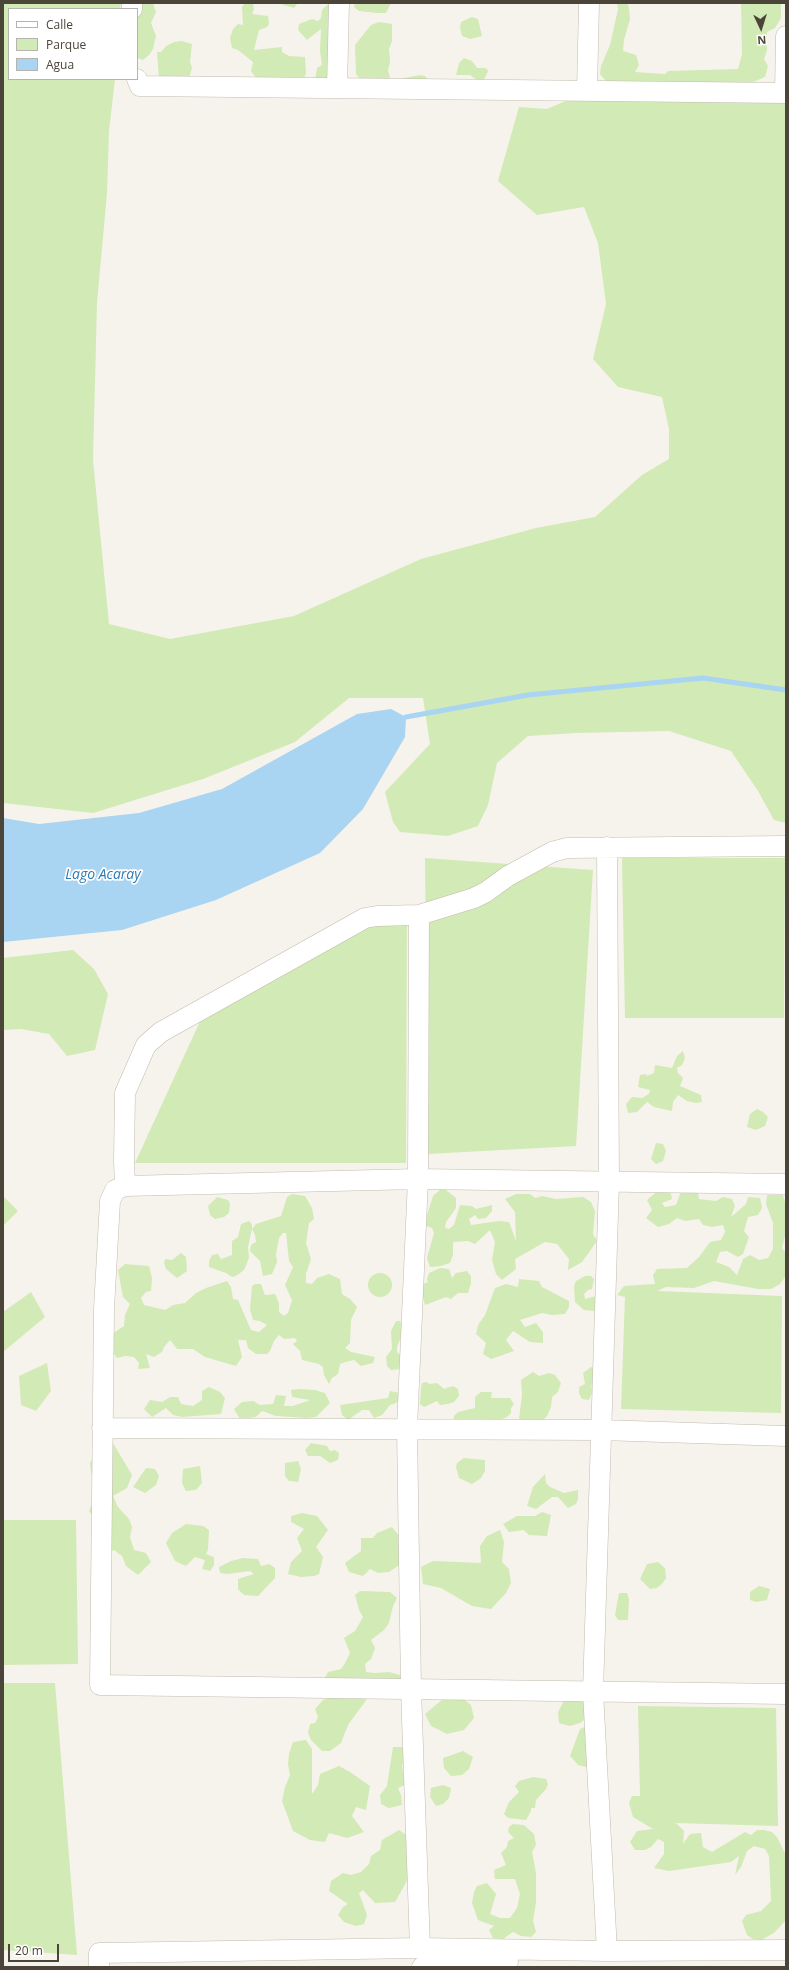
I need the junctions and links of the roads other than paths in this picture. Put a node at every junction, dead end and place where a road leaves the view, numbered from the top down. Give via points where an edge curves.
1 (338, 3) edge
2 (589, 3) edge
3 (786, 36) edge
4 (137, 80) edge
5 (337, 88) junction
6 (587, 91) junction
7 (785, 93) edge
8 (786, 846) edge
9 (607, 847) junction
10 (419, 915) junction
11 (418, 1179) junction
12 (609, 1182) junction
13 (786, 1184) edge
14 (125, 1186) junction
15 (102, 1428) junction
16 (407, 1428) junction
17 (601, 1430) junction
18 (786, 1436) edge
19 (411, 1689) junction
20 (593, 1692) junction
21 (786, 1694) edge
22 (786, 1950) edge
23 (607, 1951) junction
24 (421, 1958) edge
25 (100, 1967) edge

1 - 5 street
2 - 6 street
3 - 7 street
4 - 5 street via 140,86
5 - 6 street
6 - 7 street
8 - 9 street
9 - 10 street via 567,848 552,852 474,898
9 - 12 street
10 - 11 street
10 - 14 street via 365,918 161,1032 146,1045 125,1093
11 - 12 street
11 - 14 street
11 - 16 street
12 - 13 street
12 - 17 street
14 - 15 street via 115,1190 110,1201 104,1309
15 - 16 street
15 - 19 street via 100,1685
16 - 17 street
16 - 19 street
17 - 18 street
17 - 20 street
19 - 20 street
19 - 24 street
20 - 21 street
20 - 23 street
22 - 23 street
23 - 24 street via 563,1950
24 - 25 street via 99,1953

